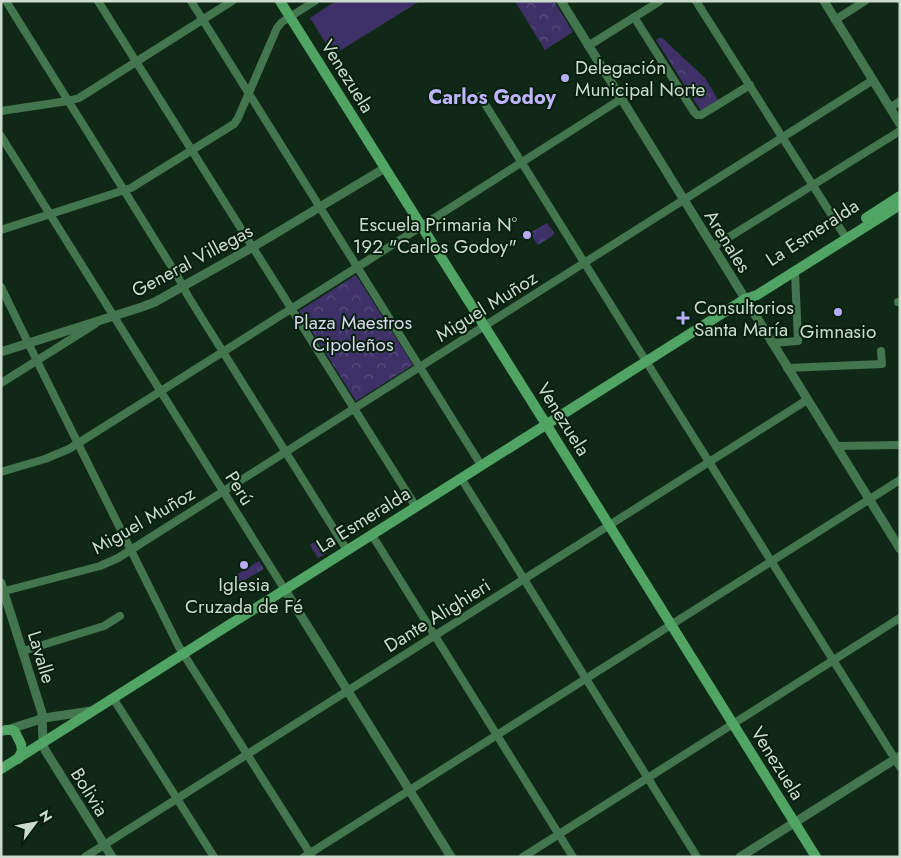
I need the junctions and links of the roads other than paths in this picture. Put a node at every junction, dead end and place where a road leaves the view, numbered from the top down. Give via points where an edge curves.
1 (6, 1) edge
2 (98, 1) edge
3 (191, 1) edge
4 (232, 1) edge
5 (280, 1) edge
6 (315, 1) edge
7 (561, 1) edge
8 (660, 1) edge
9 (696, 1) edge
10 (824, 1) edge
11 (865, 1) edge
12 (290, 17) junction
13 (634, 17) junction
14 (202, 20) junction
15 (835, 20) junction
16 (588, 46) junction
17 (136, 62) junction
18 (872, 80) junction
19 (750, 85) junction
20 (249, 94) junction
21 (480, 96) dead end
22 (621, 99) junction
23 (68, 101) junction
24 (900, 102) edge
25 (890, 108) junction
26 (1, 111) edge
27 (900, 124) edge
28 (900, 131) edge
29 (1, 136) edge
30 (783, 137) junction
31 (192, 150) junction
32 (522, 162) junction
33 (385, 168) junction
34 (813, 185) junction
35 (124, 191) junction
36 (900, 196) edge
37 (684, 200) junction
38 (900, 205) edge
39 (320, 207) junction
40 (50, 214) junction
41 (422, 226) junction
42 (1, 230) edge
43 (843, 233) junction
44 (253, 247) junction
45 (713, 247) junction
46 (584, 263) junction
47 (357, 268) junction
48 (795, 272) junction
49 (183, 286) junction
50 (1, 287) edge
51 (745, 300) junction
52 (292, 309) junction
53 (114, 316) junction
54 (100, 320) junction
55 (484, 326) junction
56 (28, 343) junction
57 (772, 343) junction
58 (881, 350) dead end
59 (1, 352) edge
60 (223, 352) junction
61 (37, 361) junction
62 (646, 362) junction
63 (420, 367) junction
64 (787, 368) junction
65 (1, 383) edge
66 (160, 391) junction
67 (807, 400) junction
68 (354, 408) junction
69 (546, 424) junction
70 (78, 443) junction
71 (836, 446) junction
72 (900, 446) edge
73 (286, 452) junction
74 (709, 462) junction
75 (481, 465) junction
76 (1, 472) edge
77 (461, 478) junction
78 (900, 480) edge
79 (223, 492) junction
80 (869, 499) junction
81 (416, 507) junction
82 (609, 525) junction
83 (372, 535) junction
84 (900, 549) edge
85 (131, 550) junction
86 (348, 550) junction
87 (771, 561) junction
88 (524, 579) junction
89 (2, 589) edge
90 (285, 590) junction
91 (120, 616) dead end
92 (900, 618) edge
93 (671, 624) junction
94 (435, 636) junction
95 (23, 651) junction
96 (184, 654) junction
97 (833, 660) junction
98 (586, 678) junction
99 (348, 691) junction
100 (113, 698) junction
101 (94, 710) junction
102 (42, 718) junction
103 (733, 724) junction
104 (4, 731) edge
105 (497, 735) junction
106 (43, 743) junction
107 (247, 754) junction
108 (17, 760) junction
109 (898, 761) edge
110 (1, 769) edge
111 (648, 778) junction
112 (410, 790) junction
113 (177, 799) junction
114 (795, 822) junction
115 (559, 834) junction
116 (104, 844) junction
117 (308, 855) edge
118 (85, 857) edge
119 (112, 857) edge
120 (214, 857) edge
121 (451, 857) edge
122 (523, 857) edge
123 (573, 857) edge
124 (697, 857) edge
125 (740, 857) edge
126 (816, 857) edge

1 - 23 street
2 - 17 street
3 - 14 street
4 - 14 street
5 - 12 main road, Venezuela
6 - 12 street
7 - 16 street, Arenales
8 - 13 street
9 - 19 street
10 - 15 street
11 - 15 street
12 - 20 street via 276,28
12 - 33 main road, Venezuela
13 - 16 street
13 - 19 street via 697,115 704,114
14 - 17 street
14 - 20 street
15 - 18 street
16 - 22 street, Arenales
17 - 23 street
17 - 31 street
18 - 25 street
18 - 30 street, Miguel Muñoz
19 - 30 street
20 - 31 street via 236,122
20 - 39 street
21 - 32 street
22 - 32 street
22 - 37 street, Arenales
23 - 26 street
23 - 35 street
24 - 25 street
25 - 27 street
28 - 34 street
29 - 40 street, Perú
30 - 34 street
30 - 37 street, Miguel Muñoz
31 - 35 street
31 - 44 street
32 - 41 street
32 - 46 street
33 - 39 street, General Villegas
33 - 41 main road, Venezuela
34 - 43 street
34 - 45 street
35 - 40 street
35 - 49 street
36 - 43 main road, La Esmeralda
37 - 45 street, Arenales
37 - 46 street, Miguel Muñoz
38 - 48 main road, La Esmeralda
39 - 44 street, General Villegas
39 - 47 street
40 - 42 street
40 - 53 street, Perú
41 - 47 street
41 - 55 main road, Venezuela
43 - 51 main road, La Esmeralda via 754,290
44 - 49 street, General Villegas
44 - 52 street
45 - 51 street, Arenales
46 - 55 street, Miguel Muñoz
46 - 62 street
47 - 52 street
47 - 63 street
48 - 51 main road, La Esmeralda
48 - 57 street via 798,341
49 - 53 street, General Villegas via 151,304
49 - 60 street
50 - 56 street
51 - 57 street, Arenales
51 - 62 main road, La Esmeralda
52 - 60 street
52 - 68 street
53 - 54 street, General Villegas
53 - 66 street, Perú
54 - 56 street, General Villegas
54 - 61 street
55 - 63 street, Miguel Muñoz
55 - 69 main road, Venezuela
56 - 59 street, General Villegas
56 - 61 street
57 - 64 street, Arenales
58 - 64 street via 882,364
60 - 66 street
60 - 73 street
61 - 65 street
61 - 70 street
62 - 69 main road, La Esmeralda
62 - 74 street
63 - 68 street, Miguel Muñoz
63 - 75 street
64 - 67 street, Arenales
66 - 70 street
66 - 79 street, Perú
67 - 71 street, Arenales
67 - 74 street, Dante Alighieri
68 - 73 street, Miguel Muñoz
68 - 81 street
69 - 75 main road, La Esmeralda
69 - 82 main road, Venezuela
70 - 76 street via 51,457
70 - 85 street
71 - 72 street
71 - 80 street, Arenales
73 - 79 street, Miguel Muñoz
73 - 86 street
74 - 82 street, Dante Alighieri
74 - 87 street
75 - 77 main road, La Esmeralda
77 - 81 main road, La Esmeralda
77 - 88 street
78 - 80 street
79 - 85 street, Miguel Muñoz
79 - 90 street, Perú
80 - 84 street, Arenales
80 - 87 street
81 - 83 main road, La Esmeralda
82 - 88 street, Dante Alighieri
82 - 93 main road, Venezuela
83 - 86 main road, La Esmeralda
83 - 94 street
85 - 89 street, Miguel Muñoz via 104,565
85 - 96 street
86 - 90 main road, La Esmeralda
87 - 93 street
87 - 97 street
88 - 94 street, Dante Alighieri
88 - 98 street
89 - 95 street, Lavalle
90 - 96 main road, La Esmeralda
90 - 99 street, Perú
91 - 95 street via 104,626
92 - 97 street
93 - 98 street
93 - 103 main road, Venezuela
94 - 99 street, Dante Alighieri
94 - 105 street
95 - 102 street, Lavalle
96 - 100 main road, La Esmeralda
96 - 107 street
97 - 103 street
97 - 109 street
98 - 105 street
98 - 111 street
99 - 107 street, Dante Alighieri
99 - 112 street, Perú
100 - 101 main road, La Esmeralda
100 - 113 street
101 - 102 street
101 - 106 main road, La Esmeralda
102 - 104 street
102 - 106 street, Lavalle
103 - 111 street
103 - 114 main road, Venezuela
104 - 108 main road via 15,732 22,746
105 - 112 street
105 - 115 street
106 - 108 main road, La Esmeralda
106 - 116 street, Bolivia via 46,753
107 - 113 street, Dante Alighieri
107 - 117 street
108 - 110 main road, La Esmeralda
109 - 114 street
111 - 115 street
111 - 124 street
112 - 117 street
112 - 121 street, Perú
113 - 116 street, Dante Alighieri
113 - 120 street
114 - 125 street
114 - 126 main road, Venezuela
115 - 122 street
115 - 123 street
116 - 118 street, Dante Alighieri
116 - 119 street, Bolivia

